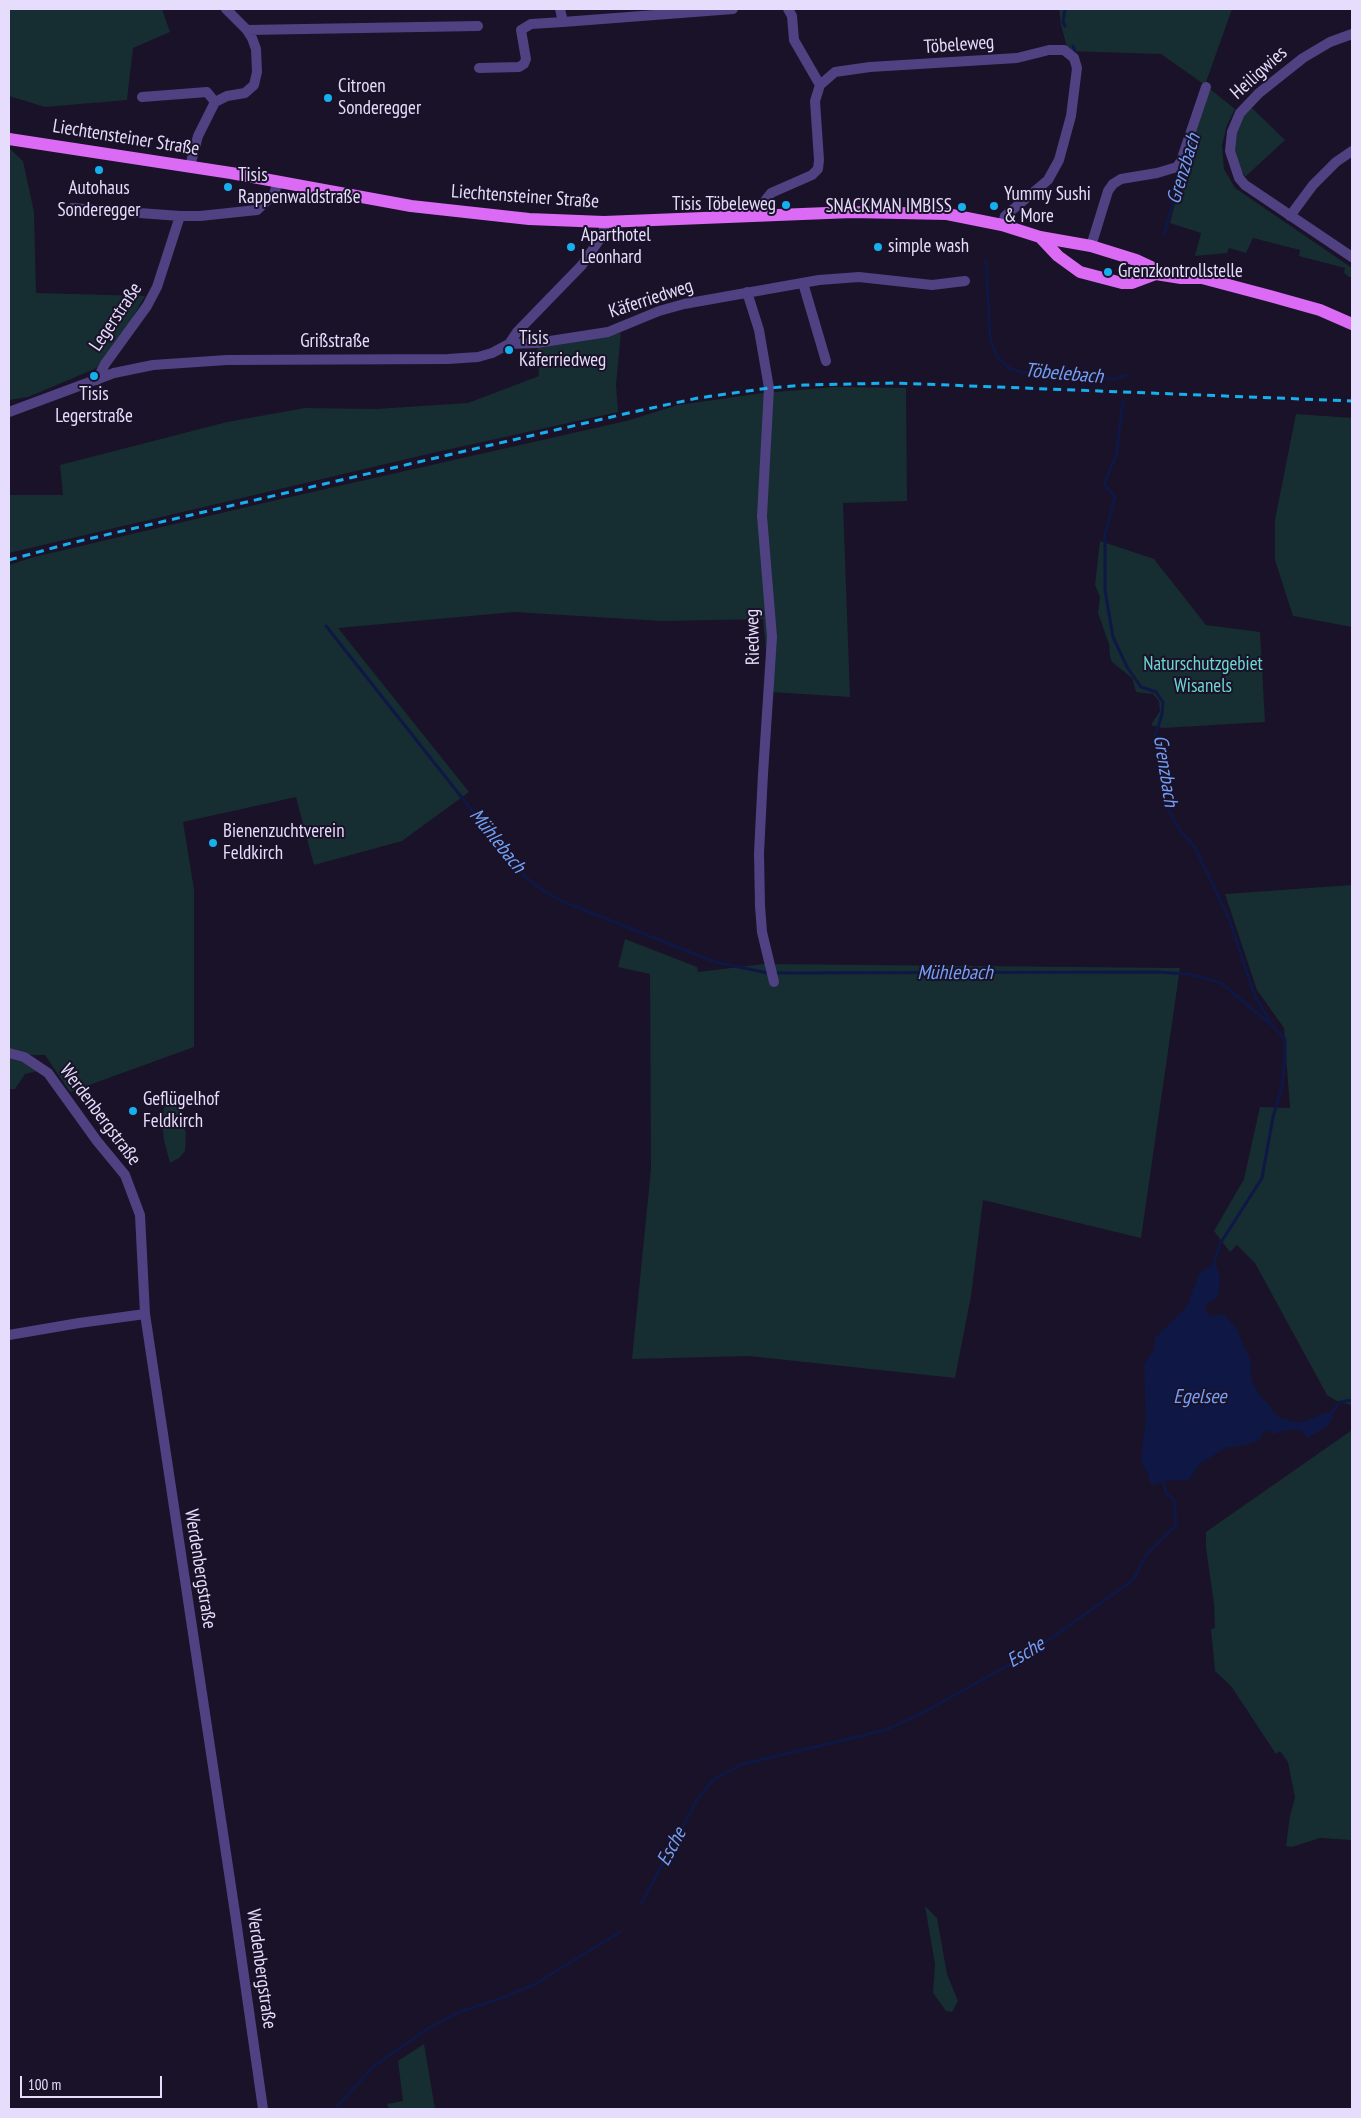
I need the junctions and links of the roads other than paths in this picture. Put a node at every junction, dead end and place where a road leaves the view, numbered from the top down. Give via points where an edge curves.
1 (226, 9) edge
2 (560, 9) edge
3 (733, 9) edge
4 (788, 9) edge
5 (564, 22) junction
6 (478, 26) dead end
7 (247, 30) junction
8 (1352, 34) edge
9 (479, 68) dead end
10 (820, 84) junction
11 (1206, 87) dead end
12 (142, 96) dead end
13 (215, 102) junction
14 (9, 139) edge
15 (1352, 151) edge
16 (190, 166) junction
17 (278, 181) junction
18 (72, 208) dead end
19 (180, 216) junction
20 (764, 216) junction
21 (1290, 216) junction
22 (604, 222) junction
23 (1002, 225) junction
24 (1040, 237) junction
25 (1092, 246) junction
26 (1352, 257) edge
27 (1156, 274) junction
28 (964, 281) dead end
29 (804, 283) junction
30 (747, 292) junction
31 (1352, 324) edge
32 (509, 344) junction
33 (826, 361) dead end
34 (97, 380) junction
35 (9, 412) edge
36 (773, 976) dead end
37 (9, 1053) edge
38 (145, 1314) junction
39 (9, 1335) edge
40 (263, 2109) edge

1 - 7 street
2 - 5 street
3 - 5 street
4 - 10 street via 792,16 794,40
5 - 9 street via 531,24 521,30 526,59 519,67
6 - 7 street
7 - 13 street via 256,49 254,85 244,93
8 - 21 street, Heiligwies via 1330,42 1290,66 1247,105 1232,132 1230,151 1239,178
10 - 20 street via 815,101 818,169 812,175 771,193 764,202
10 - 23 street, Töbeleweg via 835,72 1018,58 1055,50 1070,54 1076,64 1076,77 1071,116 1059,160 1048,180 1005,216
11 - 25 street via 1182,161 1177,167 1121,178 1113,184
12 - 13 street via 207,92
13 - 16 street via 198,136
14 - 16 main road, Liechtensteiner Straße
15 - 21 street via 1313,185
16 - 17 main road, Liechtensteiner Straße
17 - 19 street via 274,194 257,210
17 - 22 main road, Liechtensteiner Straße via 438,210 539,220
18 - 19 street
19 - 34 street, Legerstraße via 157,287
20 - 22 main road, Liechtensteiner Straße
20 - 23 main road, Liechtensteiner Straße via 922,212
21 - 26 street, Heiligwies
22 - 32 street, Grißstraße via 604,232 584,262
23 - 24 main road, Liechtensteiner Straße
24 - 25 main road, Liechtensteiner Straße
24 - 27 main road, Liechtensteiner Straße via 1080,272 1122,283
25 - 27 main road, Liechtensteiner Straße via 1136,260 1151,267
27 - 31 main road via 1202,278 1320,310
28 - 29 street, Käferriedweg via 932,285 859,277
29 - 30 street, Käferriedweg
29 - 33 street
30 - 32 street, Käferriedweg via 666,309 608,332
30 - 36 street, Riedweg via 759,330 769,388 762,516 772,637 760,888 762,932
32 - 34 street, Grißstraße via 478,357 196,361 154,365
34 - 35 street, Grißstraße
37 - 38 street, Werdenbergstraße via 24,1057 48,1074 125,1175 140,1215
38 - 39 street
38 - 40 street, Werdenbergstraße

